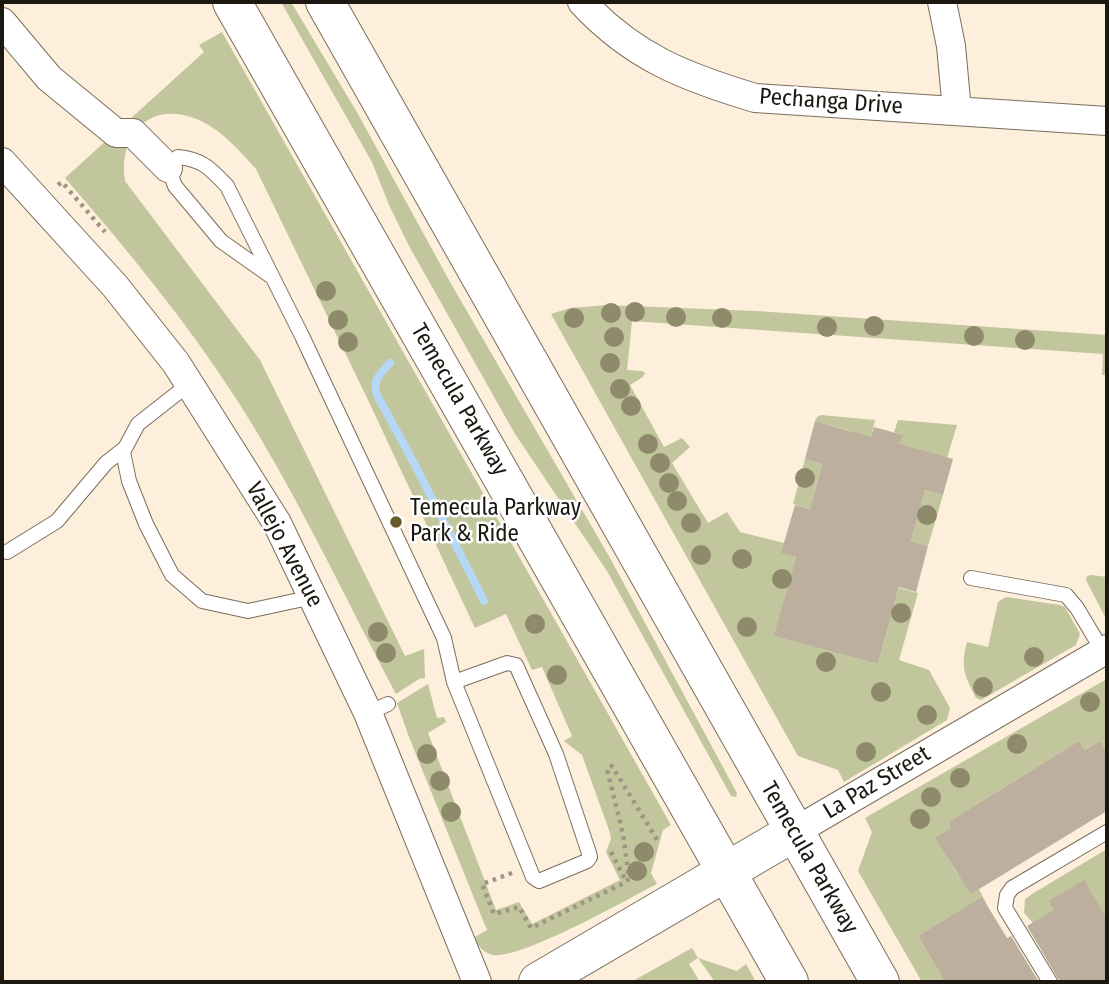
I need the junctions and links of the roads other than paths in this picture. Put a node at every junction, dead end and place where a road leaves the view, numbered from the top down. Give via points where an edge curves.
1 (232, 2) edge
2 (326, 2) edge
3 (582, 2) edge
4 (942, 2) edge
5 (2, 22) edge
6 (957, 111) junction
7 (1107, 121) edge
8 (2, 162) edge
9 (167, 168) junction
10 (272, 277) junction
11 (189, 384) junction
12 (125, 448) junction
13 (7, 552) dead end
14 (971, 578) dead end
15 (313, 597) junction
16 (1106, 653) edge
17 (454, 682) junction
18 (794, 832) junction
19 (1107, 832) edge
20 (725, 873) junction
21 (477, 982) edge
22 (538, 982) edge
23 (789, 982) edge
24 (880, 982) edge
25 (1050, 982) edge

1 - 20 main road, Temecula Parkway
2 - 18 main road, Temecula Parkway
3 - 6 street, Pechanga Drive via 646,56 700,82 755,98
4 - 6 street
5 - 9 street via 49,78 116,133 133,133
6 - 7 street, Pechanga Drive
8 - 11 street, Vallejo Avenue via 115,286
9 - 10 lane via 175,186 221,241
9 - 10 lane via 178,157 194,158 212,170 227,186
10 - 17 lane via 444,638
11 - 12 lane via 138,424
11 - 15 street, Vallejo Avenue via 277,523
12 - 13 lane via 106,463 57,521
12 - 15 lane via 129,481 146,524 172,575 202,601 248,611
14 - 16 lane via 1066,595
15 - 21 street, Vallejo Avenue via 378,709
16 - 18 street, La Paz Street
17 - 17 lane via 533,877 539,881 587,860 589,853 556,754 516,665 507,663
18 - 20 main road, La Paz Street
18 - 24 main road, Temecula Parkway
19 - 25 lane via 1007,895 1005,908
20 - 22 main road, La Paz Street
20 - 23 main road, Temecula Parkway

